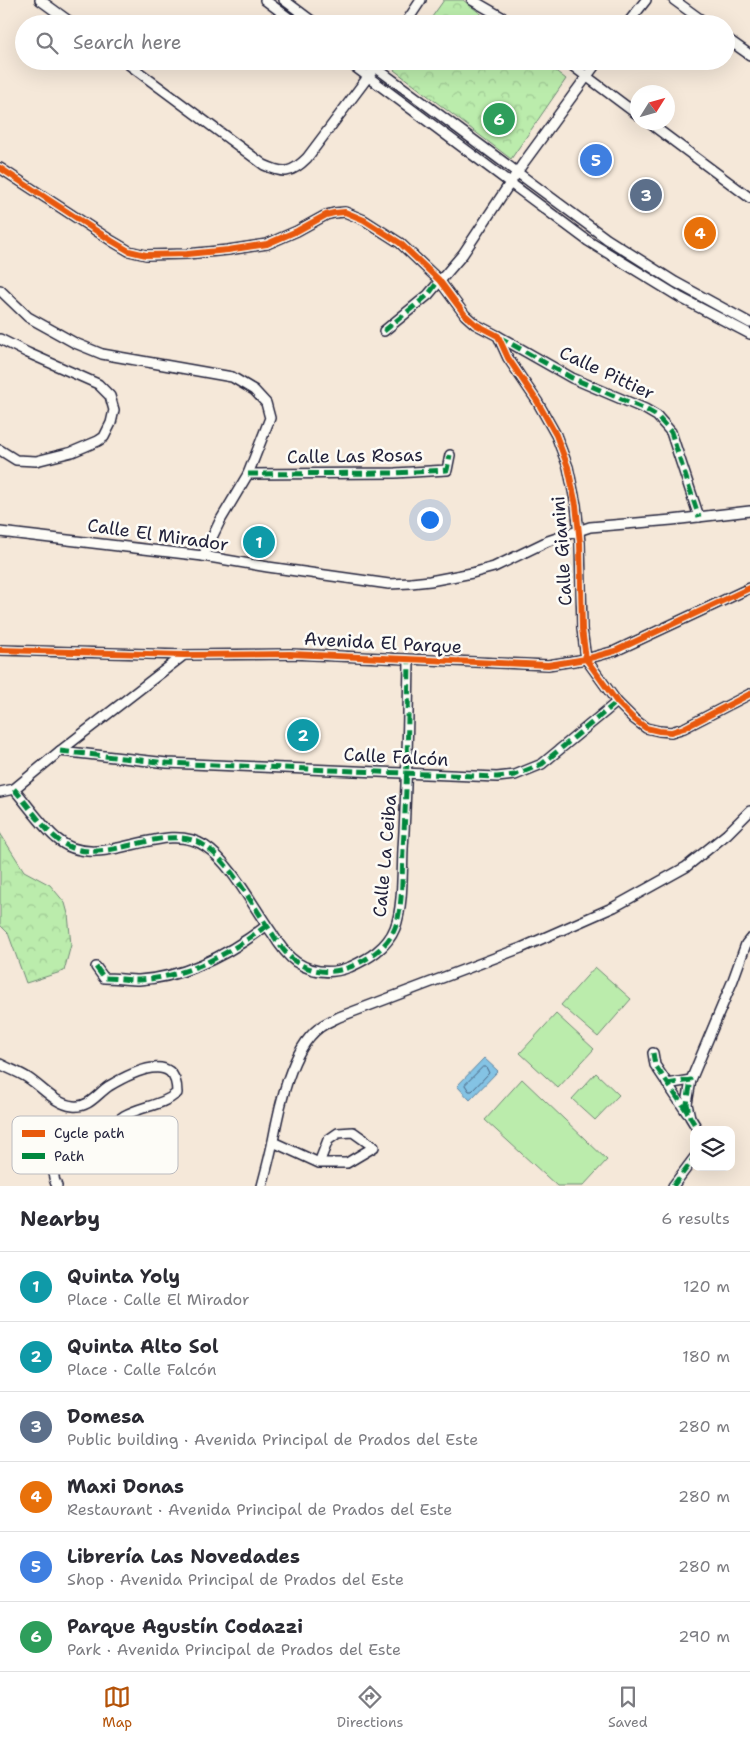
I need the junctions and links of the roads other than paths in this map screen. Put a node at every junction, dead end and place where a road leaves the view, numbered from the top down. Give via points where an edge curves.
1 (40, 0) edge
2 (265, 0) edge
3 (284, 0) edge
4 (421, 0) edge
5 (472, 0) edge
6 (646, 0) edge
7 (674, 0) edge
8 (61, 15) edge
9 (285, 15) edge
10 (304, 15) edge
11 (411, 15) edge
12 (498, 15) edge
13 (634, 15) edge
14 (695, 15) edge
15 (735, 44) edge
16 (750, 55) edge
17 (136, 70) edge
18 (358, 70) edge
19 (374, 70) edge
20 (384, 70) edge
21 (577, 70) edge
22 (591, 70) edge
23 (586, 77) junction
24 (368, 78) junction
25 (630, 109) edge
26 (659, 130) edge
27 (0, 168) edge
28 (516, 173) junction
29 (510, 182) junction
30 (750, 198) edge
31 (439, 280) junction
32 (0, 290) edge
33 (750, 322) edge
34 (384, 331) dead end
35 (750, 334) edge
36 (498, 336) junction
37 (0, 339) edge
38 (0, 450) edge
39 (450, 454) dead end
40 (248, 474) junction
41 (750, 511) edge
42 (699, 517) junction
43 (579, 530) junction
44 (0, 532) edge
45 (203, 556) junction
46 (750, 588) edge
47 (0, 650) edge
48 (184, 654) junction
49 (586, 659) junction
50 (410, 660) junction
51 (750, 694) edge
52 (617, 702) junction
53 (60, 751) junction
54 (408, 774) junction
55 (14, 789) junction
56 (0, 792) edge
57 (750, 812) edge
58 (266, 926) junction
59 (750, 940) edge
60 (96, 967) dead end
61 (652, 1053) dead end
62 (0, 1064) edge
63 (691, 1080) junction
64 (667, 1084) junction
65 (125, 1116) edge
66 (690, 1117) junction
67 (696, 1126) edge
68 (273, 1142) junction
69 (319, 1163) junction
70 (690, 1163) edge
71 (53, 1174) edge
72 (57, 1186) edge
73 (262, 1186) edge
74 (673, 1186) edge

1 - 8 street
2 - 9 street
3 - 10 street
4 - 11 street
5 - 12 street
6 - 13 street
7 - 14 street
15 - 16 street
17 - 24 street via 264,165 288,172 307,158
18 - 24 street
19 - 24 street
20 - 28 street
21 - 23 street
22 - 23 street
23 - 25 street
23 - 28 street
24 - 29 street
26 - 30 street
27 - 31 street via 129,251 146,255 186,254 266,244 326,215 345,212 370,223 400,243
28 - 29 street
28 - 33 street via 618,246 675,282
29 - 31 street via 463,254
29 - 35 street via 581,236 633,269
31 - 34 street via 428,295
31 - 36 street via 465,315
32 - 40 street via 28,317 102,354 232,377 254,390 266,403 270,418
36 - 42 street, Calle Pittier via 572,378 657,416 671,432
36 - 43 street, Calle Gianini via 563,450
37 - 38 street via 98,384 110,396 114,410 104,436 72,452 36,462 16,460
39 - 40 street, Calle Las Rosas via 447,470
40 - 45 street
41 - 42 street, Calle El Mirador
42 - 43 street, Calle El Mirador
43 - 45 street, Calle El Mirador via 494,566 430,582 390,584
43 - 49 street, Calle Gianini via 581,620
44 - 45 street, Calle El Mirador
46 - 49 street, Avenida El Parque via 615,651
47 - 48 street, Avenida El Parque
48 - 50 street, Avenida El Parque via 290,654
48 - 53 street
49 - 50 street, Avenida El Parque via 548,664
49 - 52 street, Calle Gianini
50 - 54 street, Calle La Ceiba
51 - 52 street, Calle Gianini via 671,732 646,728
52 - 54 street, Calle Falcón via 554,755 515,775
53 - 54 street, Calle Falcón via 167,763
53 - 55 street
54 - 58 street, Calle La Ceiba via 401,893 395,928 387,943 374,954 343,970 312,971 295,961
55 - 56 street
55 - 58 street, Calle La Ceiba via 56,839 74,848 112,850 173,837 190,839 205,846 230,872
57 - 68 street via 686,867 614,907 521,948 339,1016 318,1028 301,1050 289,1076
58 - 60 street via 227,953 205,964 168,975 138,980 104,978
59 - 63 street
61 - 64 street via 655,1065
62 - 65 street via 74,1107 86,1105 108,1087 148,1068 161,1067 171,1072 177,1083 177,1093 169,1100
63 - 64 street
63 - 66 street via 687,1104
64 - 66 street
66 - 67 street
68 - 69 street
68 - 73 street
69 - 69 street via 328,1140 338,1134 352,1132 374,1147 347,1162
70 - 74 street
71 - 72 street

